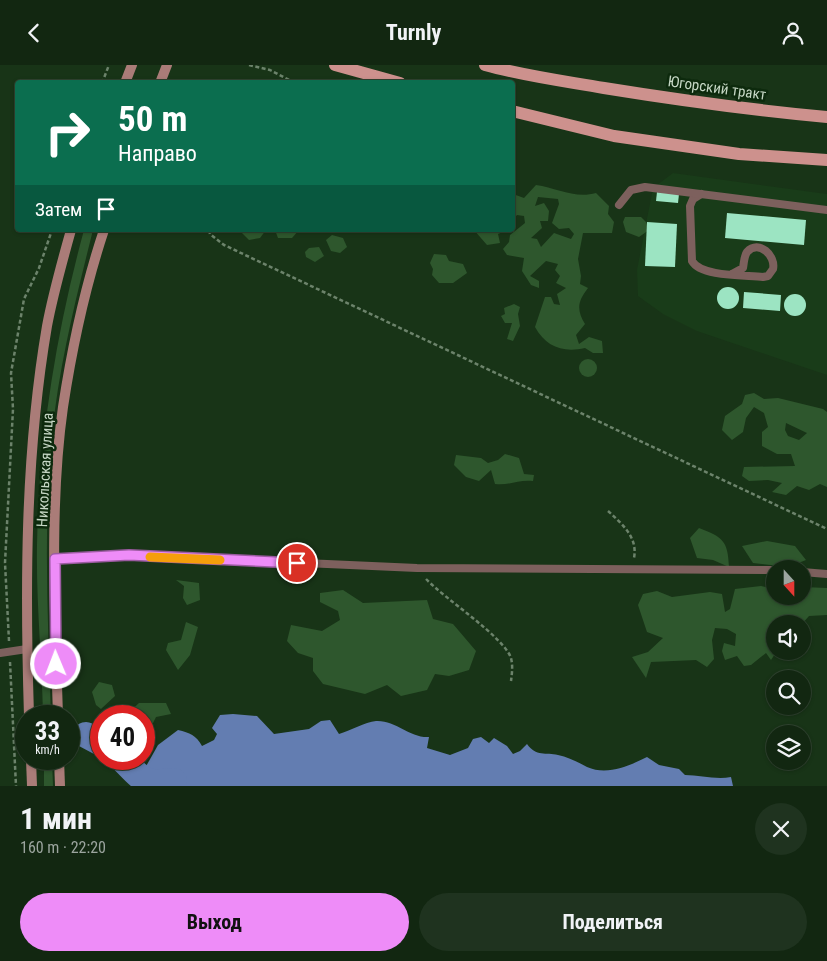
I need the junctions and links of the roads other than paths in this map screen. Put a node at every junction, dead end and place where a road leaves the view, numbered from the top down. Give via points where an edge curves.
1 (132, 65) edge
2 (167, 65) edge
3 (335, 65) edge
4 (493, 66) edge
5 (126, 80) edge
6 (161, 80) edge
7 (389, 80) edge
8 (515, 112) edge
9 (827, 117) edge
10 (827, 160) edge
11 (701, 194) junction
12 (619, 205) dead end
13 (827, 210) edge
14 (70, 232) edge
15 (103, 232) edge
16 (732, 274) junction
17 (55, 559) junction
18 (766, 570) edge
19 (811, 573) edge
20 (827, 574) edge
21 (26, 649) junction
22 (0, 653) edge
23 (29, 705) edge
24 (58, 705) edge
25 (31, 770) edge
26 (59, 770) edge
27 (32, 786) edge
28 (60, 786) edge

1 - 5 street
2 - 6 street
3 - 7 main road
4 - 9 main road, Югорский тракт via 668,98
8 - 10 main road via 614,136 739,154
11 - 12 lane via 637,188 631,190
11 - 13 lane
11 - 16 lane via 693,199 690,206 692,261 703,271
14 - 21 street, Никольская улица via 47,325 36,402 27,522
15 - 17 street, Никольская улица via 76,336 63,407
16 - 16 lane via 768,276 773,269 773,258 767,251 752,249 745,256 743,268
17 - 18 lane via 129,555 417,568
17 - 24 street, Никольская улица
19 - 20 lane
21 - 22 lane
21 - 23 street, Никольская улица
25 - 27 street
26 - 28 street

